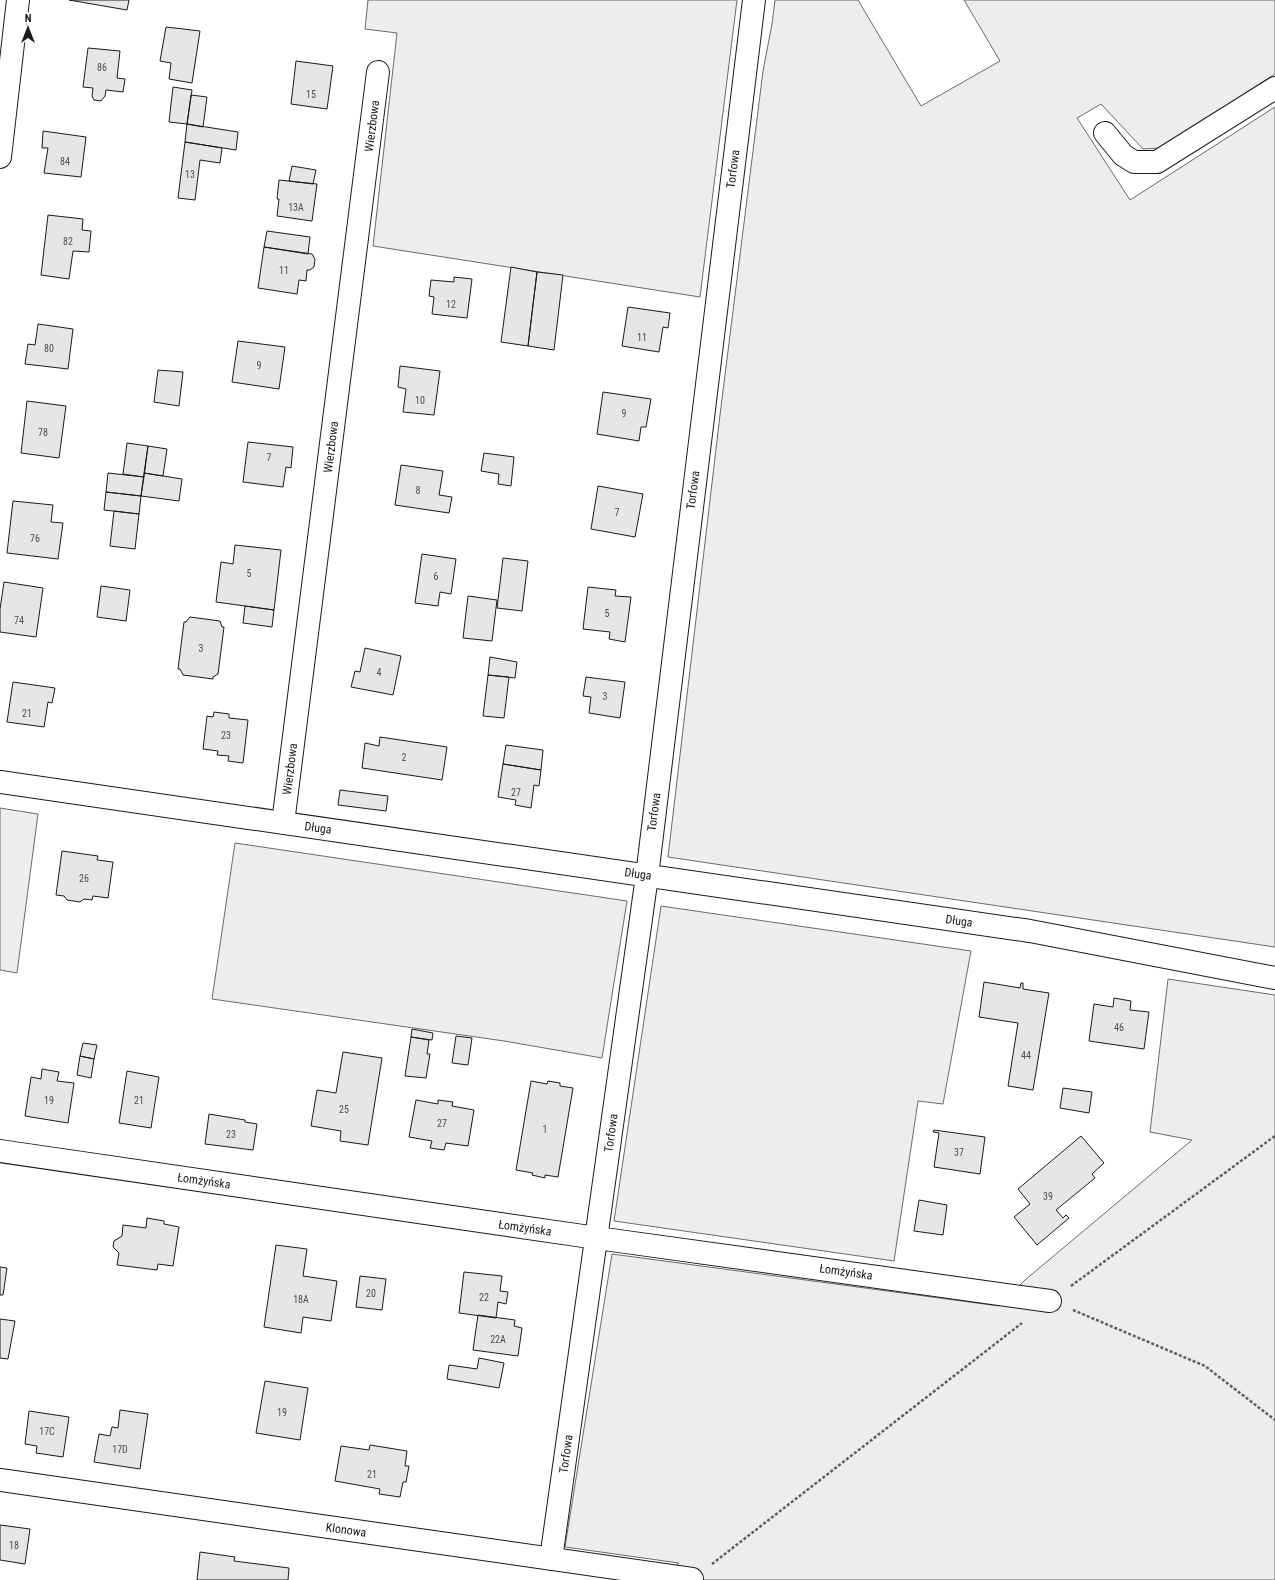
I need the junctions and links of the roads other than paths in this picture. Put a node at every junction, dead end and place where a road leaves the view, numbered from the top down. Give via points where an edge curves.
1 (18, 0) edge
2 (754, 0) edge
3 (378, 72) dead end
4 (1275, 88) edge
5 (1105, 134) dead end
6 (0, 157) edge
7 (0, 782) edge
8 (283, 823) junction
9 (647, 876) junction
10 (1275, 978) edge
11 (0, 1151) edge
12 (597, 1238) junction
13 (1050, 1301) road end
14 (0, 1480) edge
15 (551, 1559) junction
16 (692, 1579) edge

1 - 6 street
2 - 9 street, Torfowa
3 - 8 street, Wierzbowa
4 - 5 street via 1157,162 1134,162 1123,155
7 - 8 street, Długa
8 - 9 street, Długa
9 - 10 street, Długa via 1030,931
9 - 12 street, Torfowa
11 - 12 street, Łomżyńska
12 - 13 street, Łomżyńska
12 - 15 street, Torfowa
14 - 15 street, Klonowa
15 - 16 street, Klonowa

